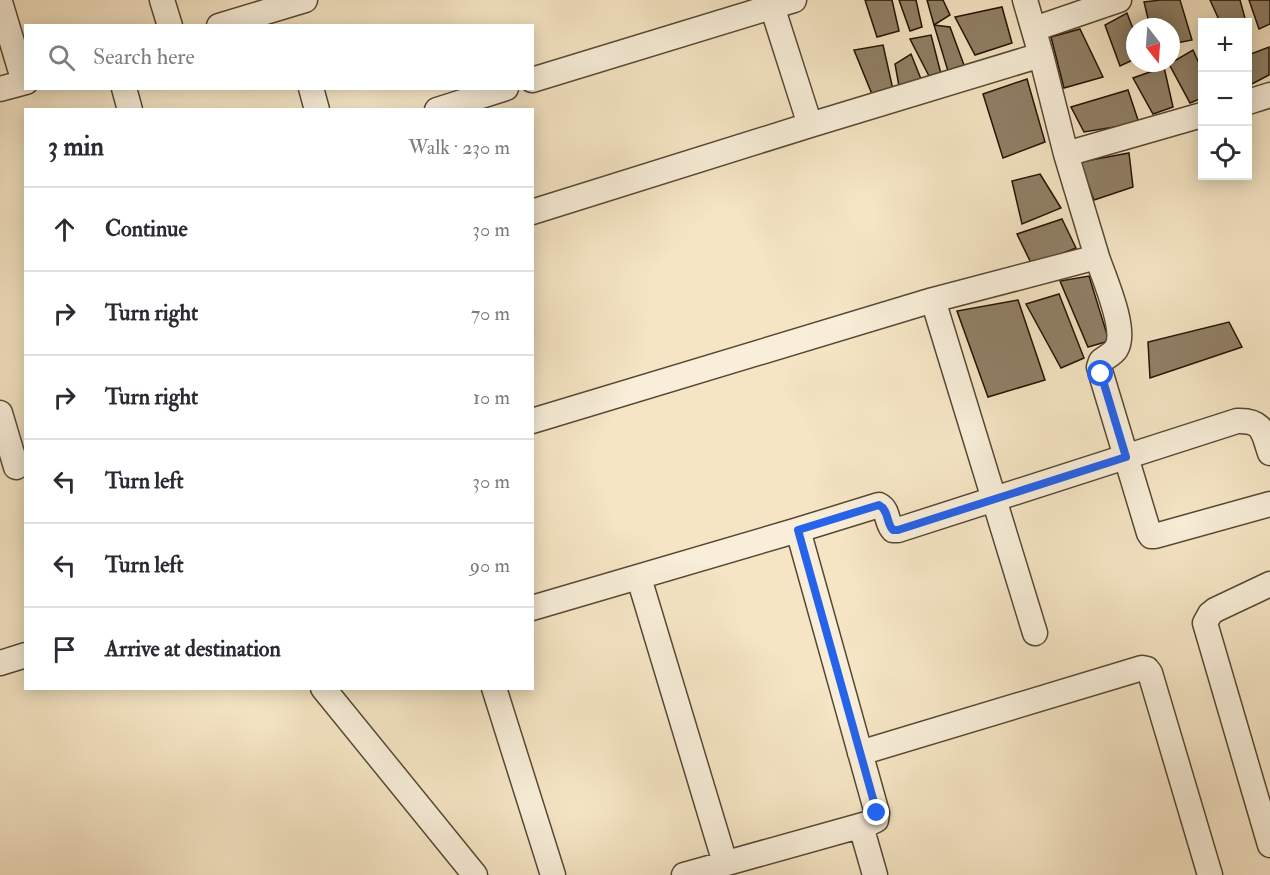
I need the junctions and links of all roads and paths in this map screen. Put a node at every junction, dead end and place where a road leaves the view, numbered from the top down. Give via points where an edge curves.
1 (162, 0) edge
2 (1024, 0) edge
3 (1119, 0) edge
4 (0, 2) edge
5 (779, 2) edge
6 (294, 10) edge
7 (169, 24) edge
8 (228, 24) edge
9 (1034, 29) junction
10 (1041, 55) junction
11 (24, 79) edge
12 (534, 79) edge
13 (24, 82) edge
14 (0, 90) edge
15 (125, 90) edge
16 (312, 90) edge
17 (1270, 95) edge
18 (494, 98) edge
19 (1252, 101) edge
20 (129, 108) edge
21 (316, 108) edge
22 (446, 108) edge
23 (1198, 116) edge
24 (810, 125) junction
25 (1066, 154) junction
26 (534, 211) edge
27 (1097, 257) junction
28 (933, 300) junction
29 (0, 413) edge
30 (534, 420) edge
31 (1270, 453) edge
32 (1126, 457) junction
33 (14, 468) edge
34 (995, 498) junction
35 (1270, 504) edge
36 (798, 530) junction
37 (639, 578) junction
38 (1270, 584) edge
39 (534, 607) edge
40 (1035, 633) dead end
41 (24, 656) edge
42 (0, 663) edge
43 (325, 690) edge
44 (495, 690) edge
45 (860, 753) junction
46 (861, 826) junction
47 (1270, 844) edge
48 (725, 863) junction
49 (475, 875) edge
50 (553, 875) edge
51 (684, 875) edge
52 (875, 875) edge
53 (1210, 875) edge

1 - 7 street
2 - 9 street
3 - 9 street
4 - 11 street
5 - 12 street
5 - 24 street
6 - 8 street
9 - 10 street
10 - 24 street
10 - 25 street
13 - 14 street
15 - 20 street
16 - 21 street
17 - 19 street
18 - 22 street
23 - 25 street
24 - 26 street
25 - 27 street
27 - 28 street
27 - 32 street via 1120,327 1118,347 1099,367
28 - 30 street
28 - 34 street
29 - 33 street
31 - 32 street via 1259,426 1247,421
32 - 34 street
32 - 35 street via 1151,536
34 - 36 street via 898,530 890,527 885,509 879,505
34 - 40 street
36 - 37 street
36 - 45 street
37 - 39 street
37 - 48 street
38 - 47 street via 1215,610 1205,623
41 - 42 street
43 - 49 street
44 - 50 street
45 - 46 street via 877,813 876,820
45 - 53 street via 1147,669
46 - 48 street
46 - 52 street
48 - 51 street

